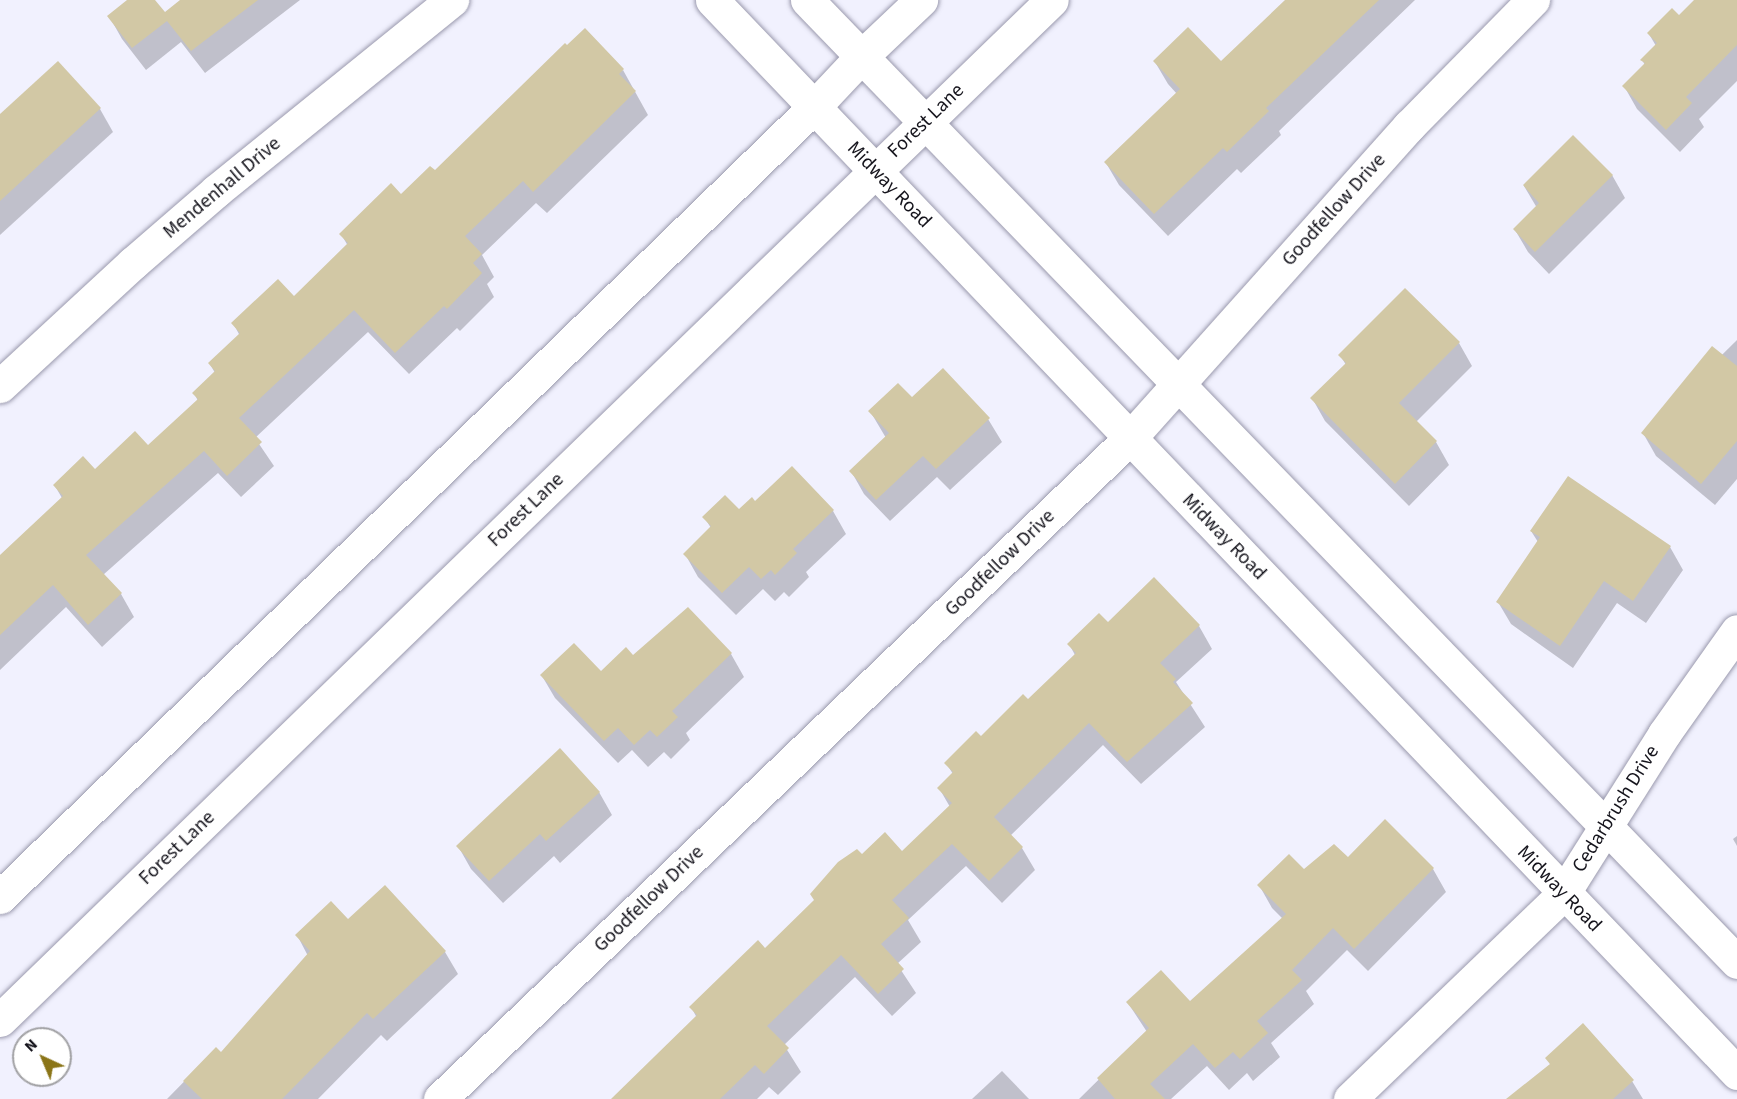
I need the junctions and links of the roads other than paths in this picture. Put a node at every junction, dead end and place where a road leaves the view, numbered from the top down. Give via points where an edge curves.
1 (452, 0) edge
2 (712, 0) edge
3 (807, 0) edge
4 (921, 0) edge
5 (1052, 0) edge
6 (1533, 0) edge
7 (861, 57) junction
8 (814, 107) junction
9 (924, 123) junction
10 (875, 170) junction
11 (1177, 384) junction
12 (0, 386) edge
13 (1130, 438) junction
14 (1737, 631) edge
15 (1605, 826) junction
16 (1563, 894) junction
17 (0, 897) edge
18 (1737, 962) edge
19 (0, 1020) edge
20 (1737, 1073) edge
21 (440, 1099) edge
22 (1350, 1099) edge

1 - 12 main road, Mendenhall Drive via 216,191
2 - 8 main road, Midway Road
3 - 7 main road
4 - 7 main road
5 - 9 main road, Forest Lane
6 - 11 main road, Goodfellow Drive via 1409,126
7 - 8 main road
7 - 9 main road
8 - 10 main road, Midway Road
8 - 17 main road
9 - 10 main road, Forest Lane
9 - 11 main road
10 - 13 main road, Midway Road
10 - 19 main road, Forest Lane
11 - 13 main road, Goodfellow Drive
11 - 15 main road
13 - 16 main road, Midway Road
13 - 21 main road, Goodfellow Drive
14 - 15 main road, Cedarbrush Drive
15 - 16 main road, Cedarbrush Drive
15 - 18 main road
16 - 20 main road, Midway Road
16 - 22 main road, Cedarbrush Drive

